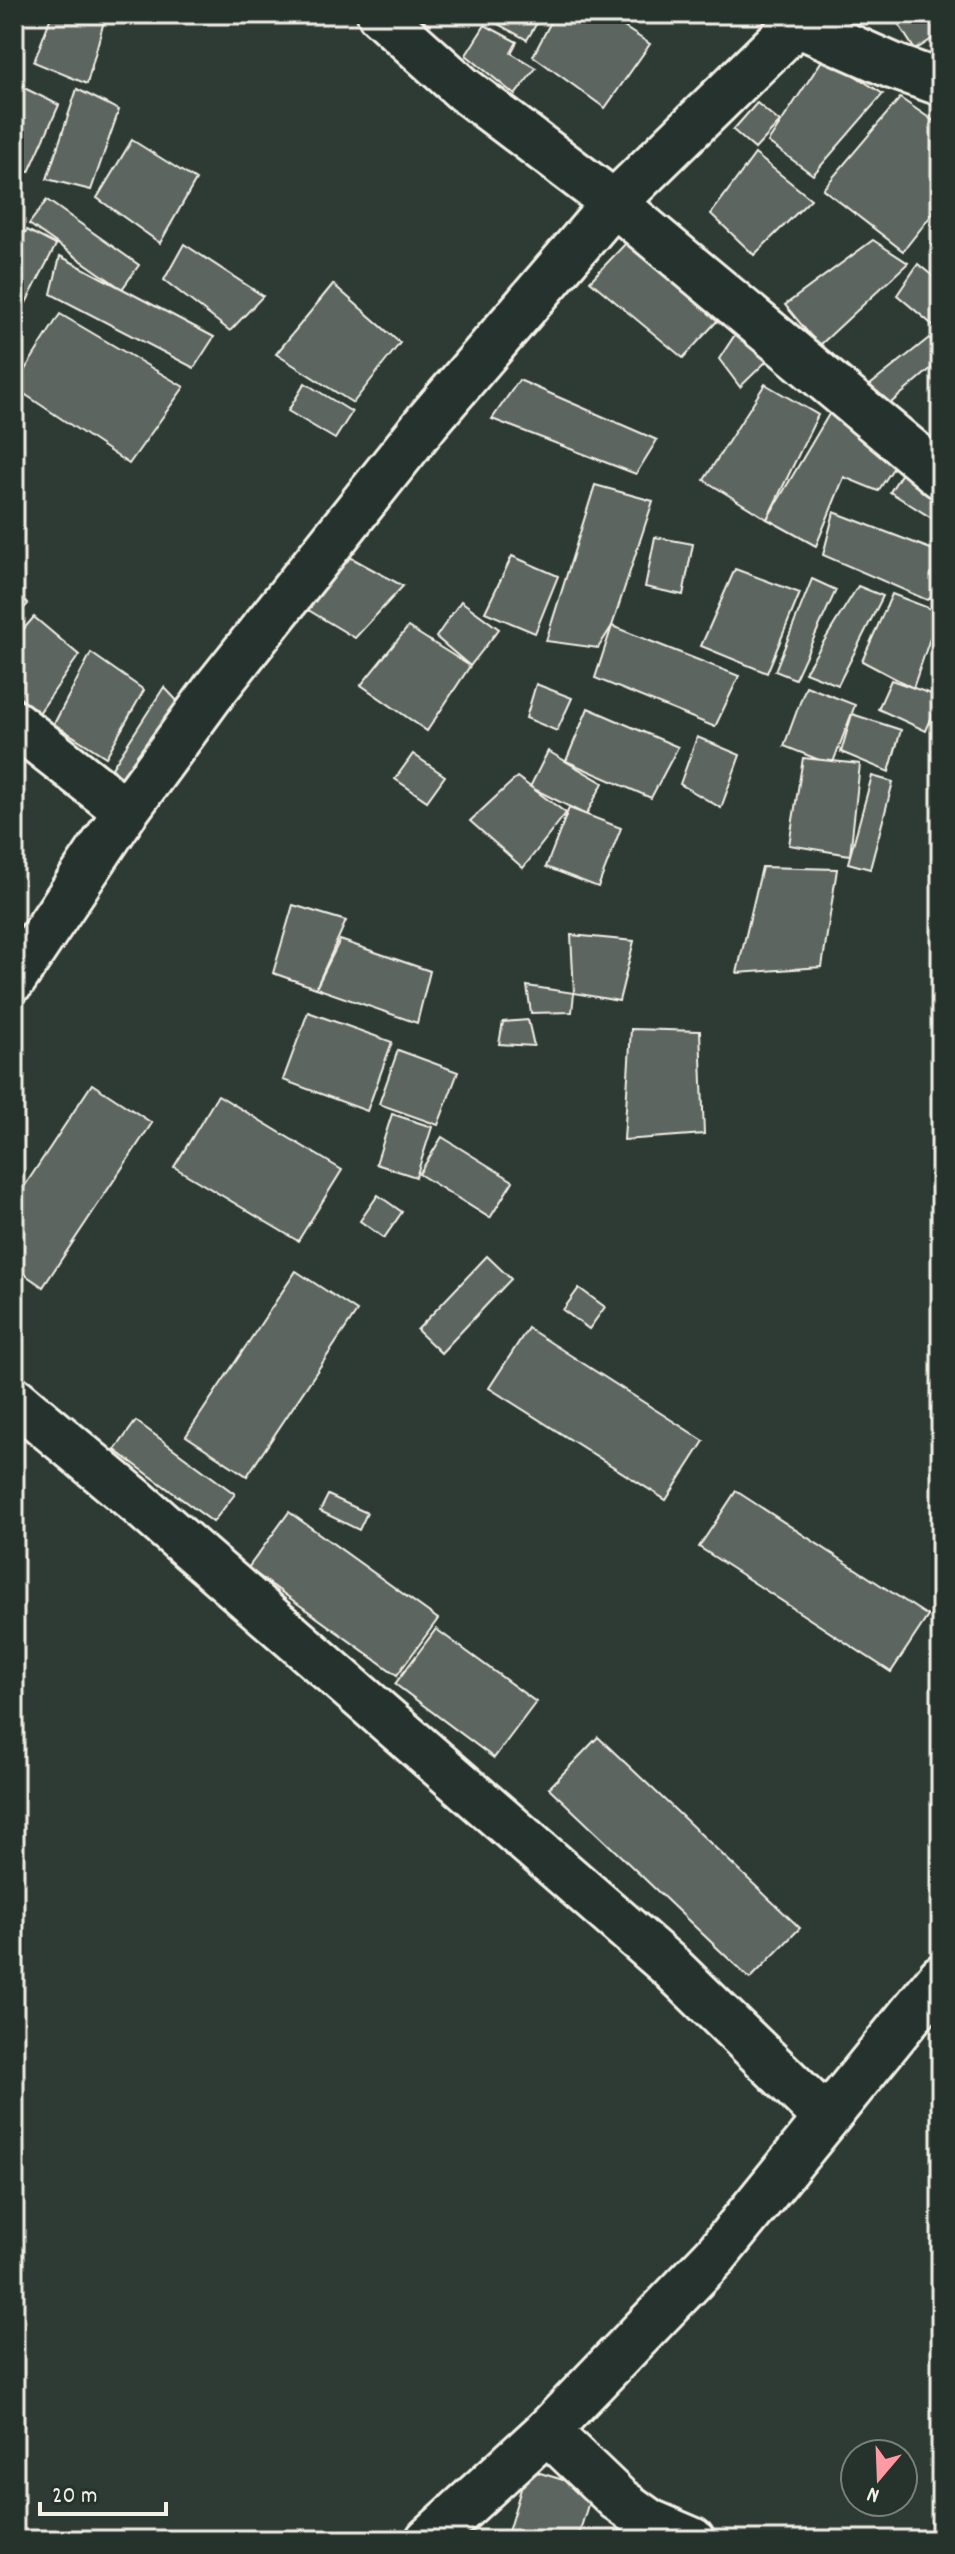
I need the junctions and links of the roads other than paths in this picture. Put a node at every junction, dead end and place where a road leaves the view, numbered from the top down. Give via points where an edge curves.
1 (380, 14) edge
2 (801, 18) edge
3 (941, 83) edge
4 (614, 203) junction
5 (941, 476) edge
6 (14, 723) edge
7 (126, 811) junction
8 (14, 979) edge
9 (14, 1399) edge
10 (941, 1977) edge
11 (826, 2118) junction
12 (547, 2431) junction
13 (428, 2540) edge
14 (692, 2540) edge

1 - 4 street via 462,88
2 - 3 street via 895,67
2 - 4 street
4 - 5 street
4 - 7 street via 427,422 216,688
6 - 7 street
7 - 8 street
9 - 11 street via 671,1967
10 - 11 street
11 - 12 street via 716,2255
12 - 13 street
12 - 14 street via 618,2499 650,2522

